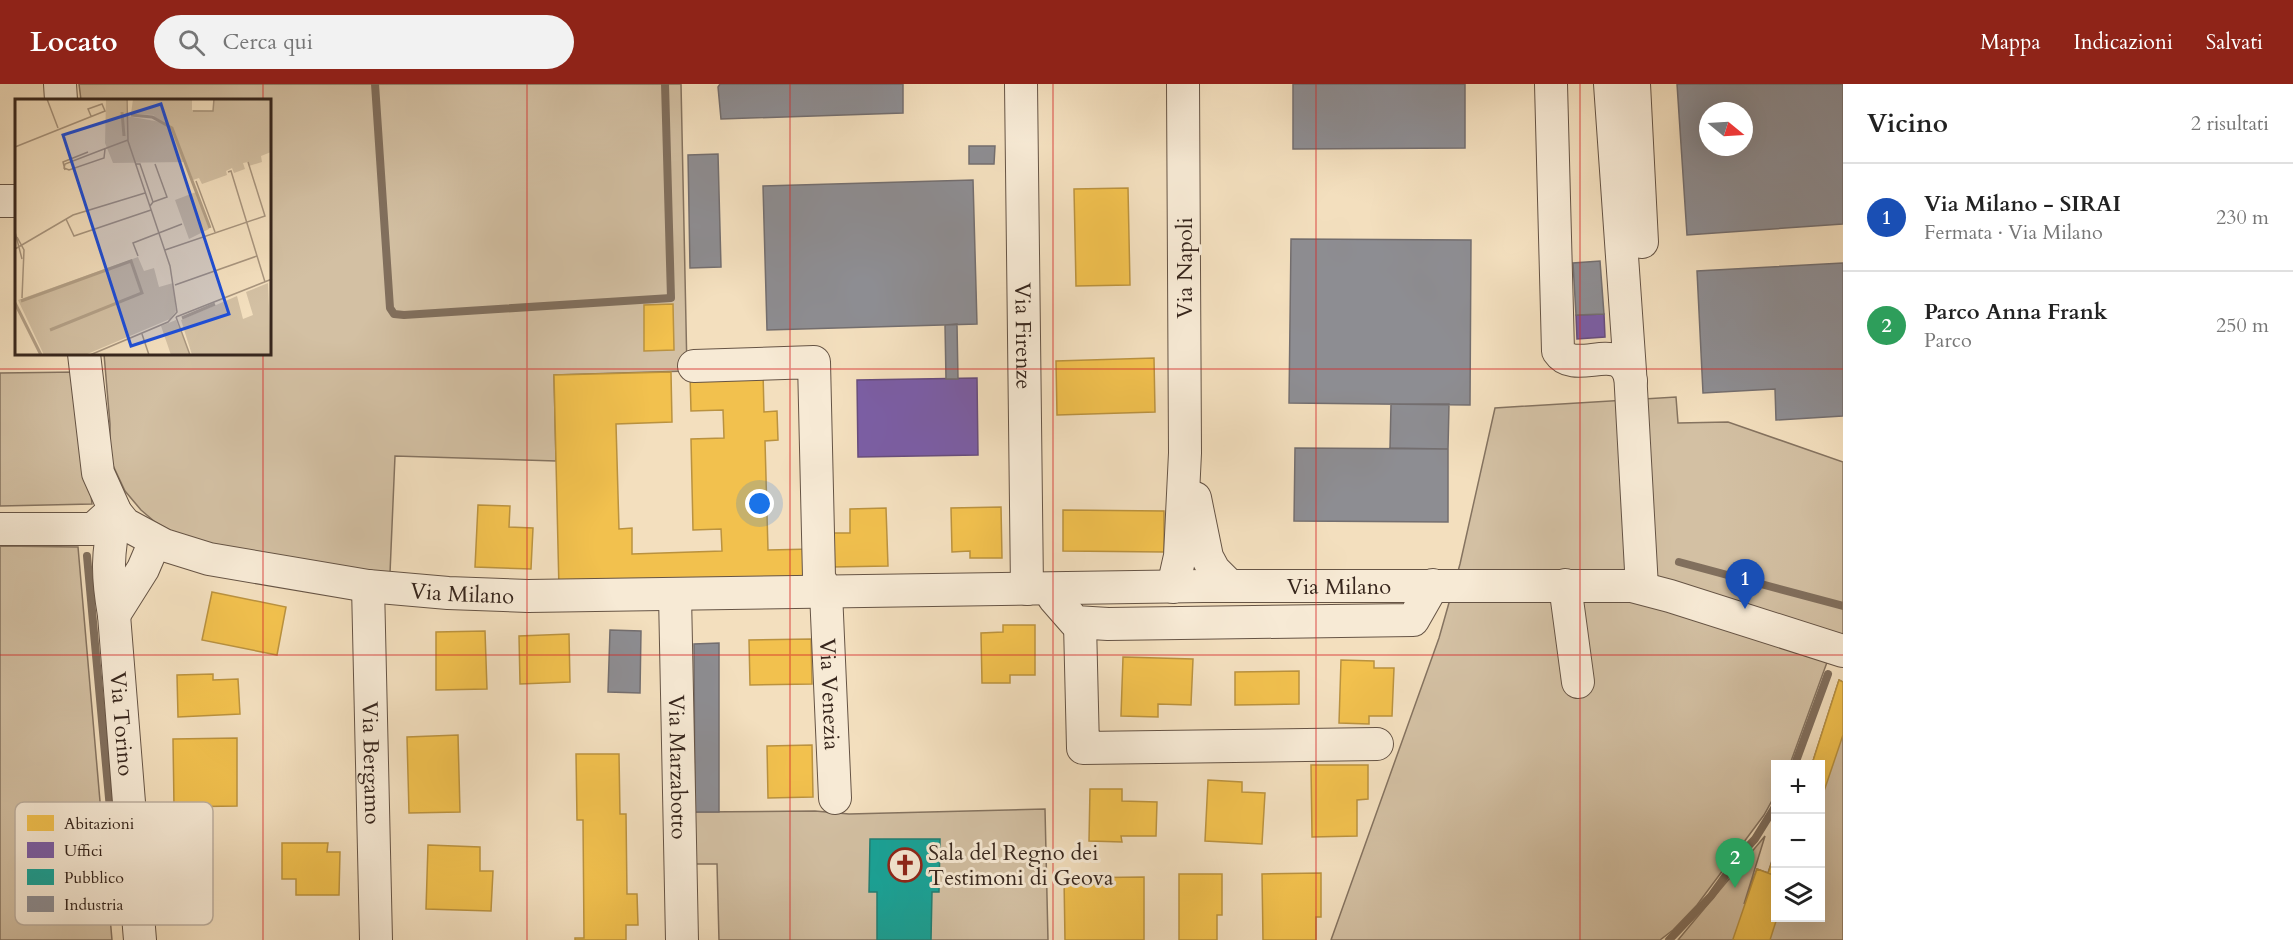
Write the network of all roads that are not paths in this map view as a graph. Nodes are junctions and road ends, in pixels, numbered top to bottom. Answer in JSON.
{"nodes":[{"id":1,"x":60,"y":84,"type":"edge"},
{"id":2,"x":1022,"y":84,"type":"edge"},
{"id":3,"x":1183,"y":84,"type":"edge"},
{"id":4,"x":1551,"y":84,"type":"edge"},
{"id":5,"x":1610,"y":84,"type":"edge"},
{"id":6,"x":1634,"y":84,"type":"edge"},
{"id":7,"x":61,"y":99,"type":"edge"},
{"id":8,"x":84,"y":356,"type":"edge"},
{"id":9,"x":694,"y":366,"type":"dead end"},
{"id":10,"x":1631,"y":376,"type":"junction"},
{"id":11,"x":1185,"y":453,"type":"junction"},
{"id":12,"x":115,"y":512,"type":"junction"},
{"id":13,"x":0,"y":529,"type":"edge"},
{"id":14,"x":155,"y":541,"type":"junction"},
{"id":15,"x":1433,"y":585,"type":"junction"},
{"id":16,"x":1565,"y":585,"type":"junction"},
{"id":17,"x":368,"y":586,"type":"junction"},
{"id":18,"x":1173,"y":586,"type":"junction"},
{"id":19,"x":1230,"y":586,"type":"junction"},
{"id":20,"x":1642,"y":588,"type":"junction"},
{"id":21,"x":1039,"y":589,"type":"junction"},
{"id":22,"x":826,"y":592,"type":"junction"},
{"id":23,"x":675,"y":595,"type":"junction"},
{"id":24,"x":114,"y":615,"type":"junction"},
{"id":25,"x":1080,"y":624,"type":"junction"},
{"id":26,"x":1843,"y":651,"type":"edge"},
{"id":27,"x":1578,"y":682,"type":"dead end"},
{"id":28,"x":1377,"y":744,"type":"dead end"},
{"id":29,"x":835,"y":798,"type":"dead end"},
{"id":30,"x":129,"y":802,"type":"edge"},
{"id":31,"x":139,"y":925,"type":"edge"},
{"id":32,"x":140,"y":940,"type":"edge"},
{"id":33,"x":376,"y":940,"type":"edge"},
{"id":34,"x":682,"y":940,"type":"edge"}],
"edges":[{"from":1,"to":7,"type":"street"},
{"from":2,"to":21,"type":"street","name":"Via Firenze"},
{"from":3,"to":11,"type":"street","name":"Via Napoli"},
{"from":4,"to":10,"type":"street"},
{"from":5,"to":10,"type":"street"},
{"from":6,"to":10,"type":"street"},
{"from":8,"to":12,"type":"street","name":"Via Milano"},
{"from":9,"to":22,"type":"street"},
{"from":10,"to":20,"type":"street"},
{"from":11,"to":18,"type":"street","name":"Via Napoli"},
{"from":11,"to":19,"type":"street","name":"Via Napoli"},
{"from":12,"to":13,"type":"street"},
{"from":12,"to":14,"type":"street","name":"Via Milano"},
{"from":12,"to":24,"type":"street","name":"Via Torino"},
{"from":14,"to":17,"type":"street","name":"Via Milano"},
{"from":14,"to":24,"type":"street"},
{"from":15,"to":16,"type":"street","name":"Via Milano"},
{"from":15,"to":19,"type":"street","name":"Via Milano"},
{"from":15,"to":25,"type":"street"},
{"from":16,"to":20,"type":"street","name":"Via Milano"},
{"from":16,"to":27,"type":"street"},
{"from":17,"to":23,"type":"street","name":"Via Milano"},
{"from":17,"to":33,"type":"street","name":"Via Bergamo"},
{"from":18,"to":19,"type":"street","name":"Via Milano"},
{"from":18,"to":21,"type":"street","name":"Via Milano"},
{"from":20,"to":26,"type":"street","name":"Via Milano"},
{"from":21,"to":22,"type":"street","name":"Via Milano"},
{"from":21,"to":25,"type":"street"},
{"from":22,"to":23,"type":"street","name":"Via Milano"},
{"from":22,"to":29,"type":"street","name":"Via Venezia"},
{"from":23,"to":34,"type":"street","name":"Via Marzabotto"},
{"from":24,"to":30,"type":"street","name":"Via Torino"},
{"from":25,"to":28,"type":"street"},
{"from":31,"to":32,"type":"street","name":"Via Torino"}]}
